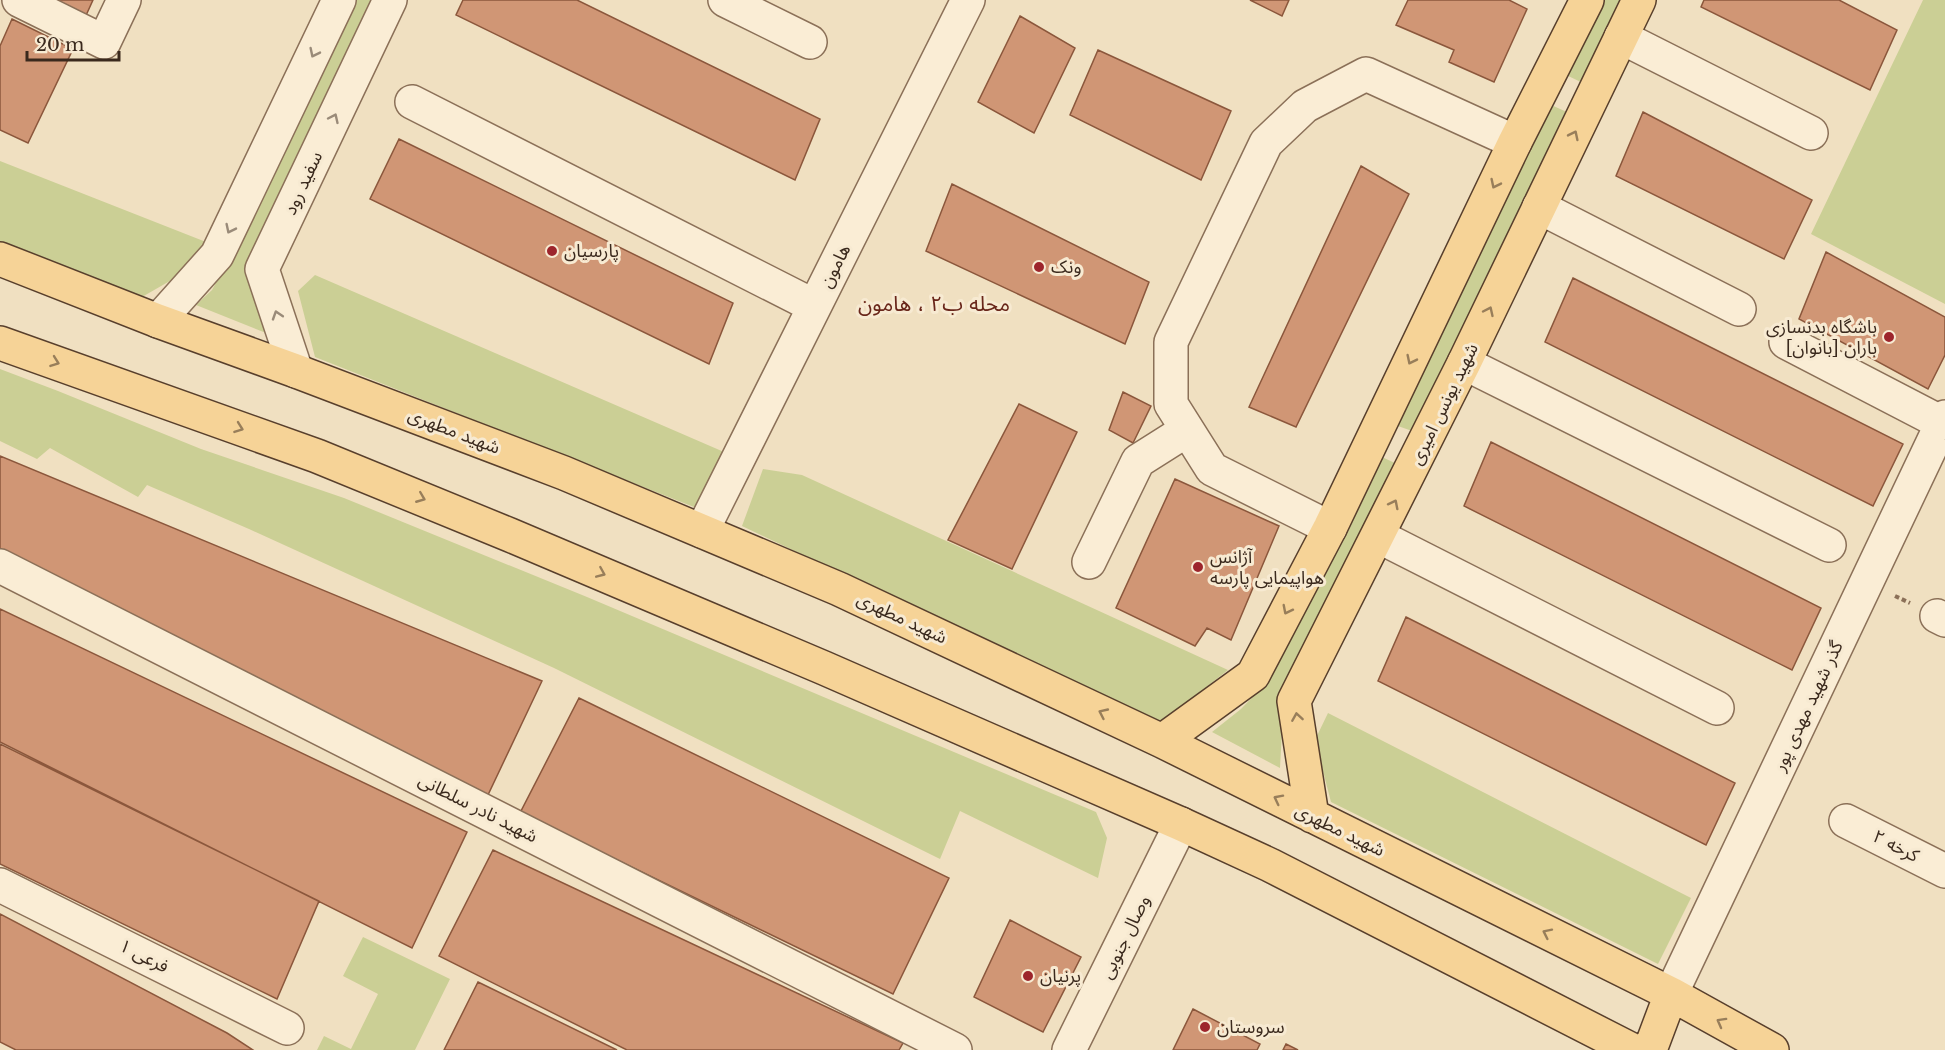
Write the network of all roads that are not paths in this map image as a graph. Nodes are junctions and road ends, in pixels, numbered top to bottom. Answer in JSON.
{"nodes":[{"id":1,"x":19,"y":0,"type":"edge"},
{"id":2,"x":124,"y":0,"type":"edge"},
{"id":3,"x":339,"y":0,"type":"edge"},
{"id":4,"x":390,"y":0,"type":"edge"},
{"id":5,"x":725,"y":0,"type":"edge"},
{"id":6,"x":968,"y":0,"type":"edge"},
{"id":7,"x":1587,"y":0,"type":"edge"},
{"id":8,"x":1639,"y":0,"type":"edge"},
{"id":9,"x":1621,"y":37,"type":"junction"},
{"id":10,"x":810,"y":42,"type":"dead end"},
{"id":11,"x":1546,"y":80,"type":"junction"},
{"id":12,"x":412,"y":102,"type":"dead end"},
{"id":13,"x":1588,"y":104,"type":"junction"},
{"id":14,"x":1811,"y":133,"type":"dead end"},
{"id":15,"x":1515,"y":142,"type":"junction"},
{"id":16,"x":1539,"y":207,"type":"junction"},
{"id":17,"x":0,"y":260,"type":"edge"},
{"id":18,"x":814,"y":306,"type":"junction"},
{"id":19,"x":1739,"y":309,"type":"dead end"},
{"id":20,"x":158,"y":321,"type":"junction"},
{"id":21,"x":1786,"y":342,"type":"dead end"},
{"id":22,"x":0,"y":343,"type":"edge"},
{"id":23,"x":1464,"y":363,"type":"junction"},
{"id":24,"x":296,"y":370,"type":"junction"},
{"id":25,"x":1944,"y":420,"type":"edge"},
{"id":26,"x":1187,"y":430,"type":"junction"},
{"id":27,"x":1377,"y":430,"type":"junction"},
{"id":28,"x":1419,"y":454,"type":"junction"},
{"id":29,"x":1330,"y":528,"type":"junction"},
{"id":30,"x":702,"y":531,"type":"junction"},
{"id":31,"x":1378,"y":536,"type":"junction"},
{"id":32,"x":1829,"y":545,"type":"dead end"},
{"id":33,"x":1089,"y":562,"type":"dead end"},
{"id":34,"x":0,"y":566,"type":"edge"},
{"id":35,"x":1717,"y":708,"type":"dead end"},
{"id":36,"x":1161,"y":741,"type":"junction"},
{"id":37,"x":1312,"y":816,"type":"junction"},
{"id":38,"x":1846,"y":821,"type":"dead end"},
{"id":39,"x":1181,"y":824,"type":"junction"},
{"id":40,"x":1945,"y":871,"type":"edge"},
{"id":41,"x":0,"y":885,"type":"edge"},
{"id":42,"x":1671,"y":994,"type":"junction"},
{"id":43,"x":287,"y":1028,"type":"dead end"},
{"id":44,"x":922,"y":1043,"type":"edge"},
{"id":45,"x":955,"y":1050,"type":"edge"},
{"id":46,"x":1069,"y":1050,"type":"edge"},
{"id":47,"x":1632,"y":1050,"type":"edge"},
{"id":48,"x":1650,"y":1050,"type":"edge"},
{"id":49,"x":1772,"y":1050,"type":"edge"}],
"edges":[{"from":1,"to":2,"type":"street"},
{"from":3,"to":20,"type":"street","one_way":true},
{"from":24,"to":4,"type":"street","name":"سفید رود","one_way":true},
{"from":5,"to":10,"type":"street"},
{"from":6,"to":18,"type":"street","name":"هامون"},
{"from":7,"to":11,"type":"main road"},
{"from":8,"to":9,"type":"main road","name":"شهید یونس امیری"},
{"from":9,"to":13,"type":"main road","name":"شهید یونس امیری"},
{"from":9,"to":14,"type":"street"},
{"from":11,"to":13,"type":"main road"},
{"from":11,"to":15,"type":"main road"},
{"from":12,"to":18,"type":"street"},
{"from":16,"to":13,"type":"main road","name":"شهید یونس امیری","one_way":true},
{"from":15,"to":26,"type":"street"},
{"from":15,"to":27,"type":"main road","one_way":true},
{"from":16,"to":19,"type":"street"},
{"from":23,"to":16,"type":"main road","name":"شهید یونس امیری","one_way":true},
{"from":17,"to":20,"type":"main road","name":"شهید مطهری"},
{"from":18,"to":30,"type":"street","name":"هامون"},
{"from":20,"to":24,"type":"main road","name":"شهید مطهری"},
{"from":21,"to":25,"type":"street"},
{"from":22,"to":39,"type":"main road","one_way":true},
{"from":23,"to":28,"type":"main road","name":"شهید یونس امیری"},
{"from":23,"to":32,"type":"street"},
{"from":24,"to":30,"type":"main road","name":"شهید مطهری"},
{"from":25,"to":42,"type":"street","name":"گذر شهید مهدی پور"},
{"from":26,"to":29,"type":"street"},
{"from":26,"to":33,"type":"street"},
{"from":27,"to":28,"type":"main road"},
{"from":27,"to":29,"type":"main road"},
{"from":31,"to":28,"type":"main road","name":"شهید یونس امیری","one_way":true},
{"from":29,"to":36,"type":"main road","one_way":true},
{"from":36,"to":30,"type":"main road","name":"شهید مطهری","one_way":true},
{"from":31,"to":35,"type":"street"},
{"from":37,"to":31,"type":"main road","name":"شهید یونس امیری","one_way":true},
{"from":34,"to":44,"type":"street","name":"شهید نادر سلطانی"},
{"from":37,"to":36,"type":"main road","name":"شهید مطهری","one_way":true},
{"from":42,"to":37,"type":"main road","name":"شهید مطهری","one_way":true},
{"from":38,"to":40,"type":"street","name":"کرخه ۲"},
{"from":39,"to":46,"type":"street","name":"وصال جنوبی"},
{"from":39,"to":47,"type":"main road"},
{"from":41,"to":43,"type":"street","name":"فرعی ۱"},
{"from":42,"to":48,"type":"main road"},
{"from":49,"to":42,"type":"main road","name":"شهید مطهری","one_way":true},
{"from":44,"to":45,"type":"street","name":"شهید نادر سلطانی"}]}
